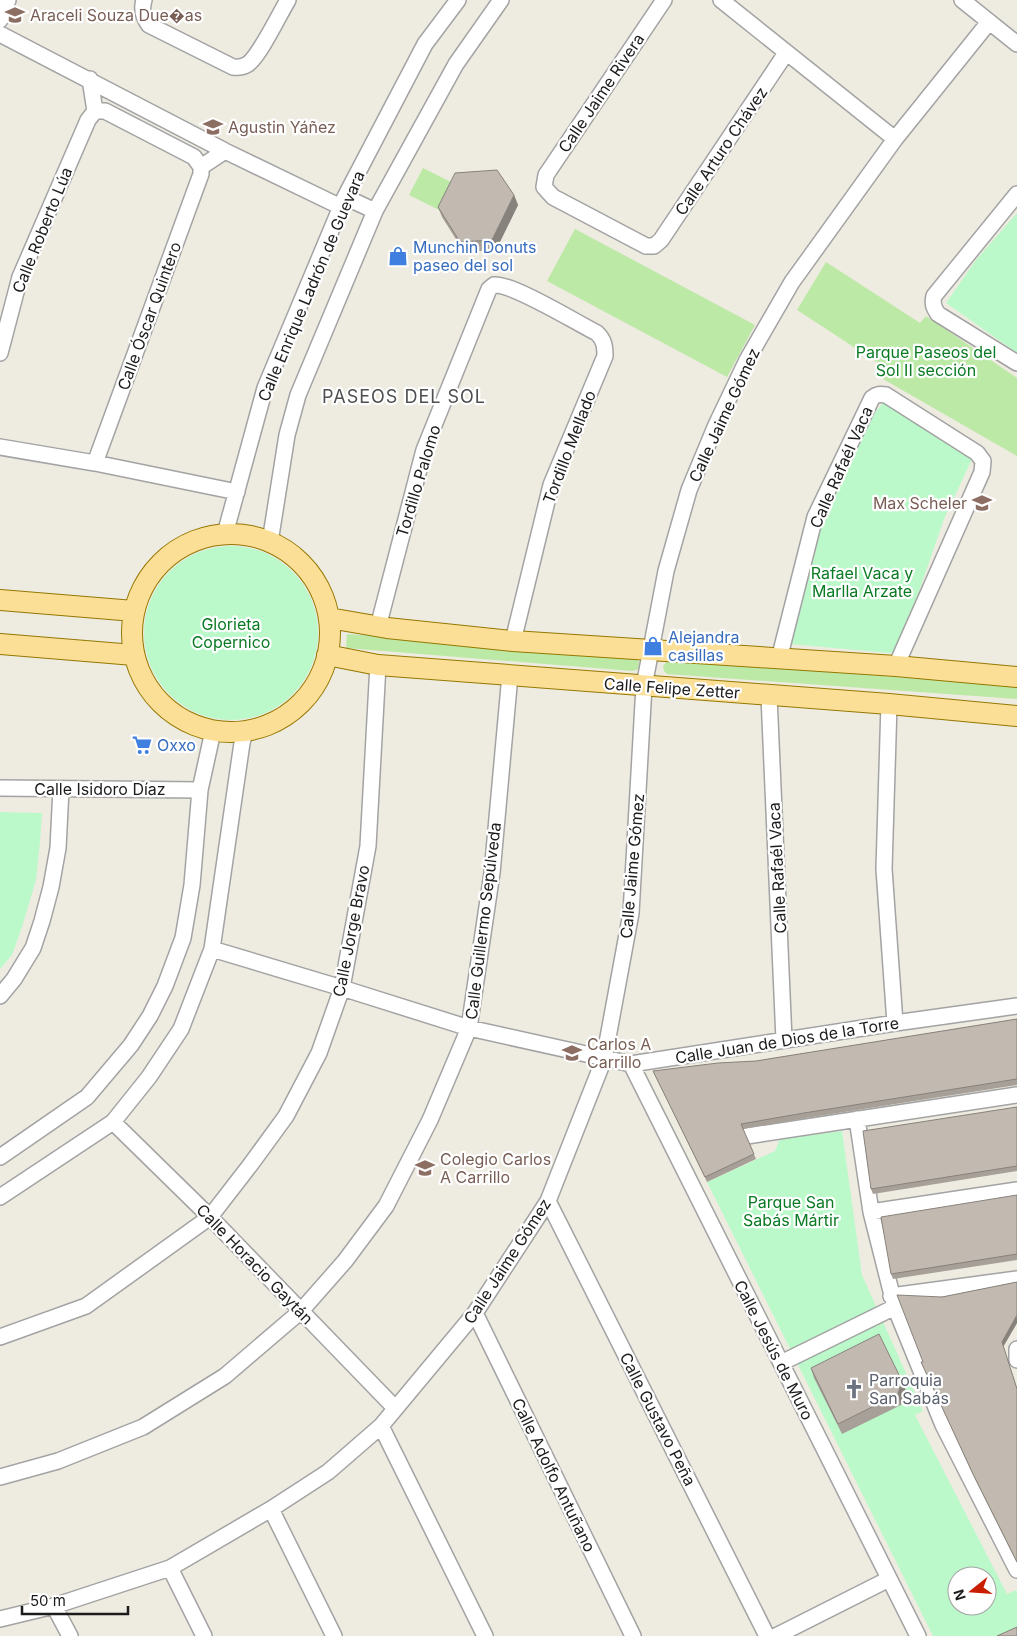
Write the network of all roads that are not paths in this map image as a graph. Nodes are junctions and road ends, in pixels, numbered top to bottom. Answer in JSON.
{"nodes":[{"id":1,"x":8,"y":0,"type":"edge"},
{"id":2,"x":144,"y":0,"type":"edge"},
{"id":3,"x":288,"y":0,"type":"edge"},
{"id":4,"x":458,"y":0,"type":"edge"},
{"id":5,"x":501,"y":0,"type":"edge"},
{"id":6,"x":664,"y":0,"type":"edge"},
{"id":7,"x":721,"y":0,"type":"edge"},
{"id":8,"x":962,"y":0,"type":"edge"},
{"id":9,"x":0,"y":20,"type":"edge"},
{"id":10,"x":989,"y":22,"type":"junction"},
{"id":11,"x":0,"y":34,"type":"edge"},
{"id":12,"x":1017,"y":44,"type":"edge"},
{"id":13,"x":786,"y":53,"type":"junction"},
{"id":14,"x":90,"y":80,"type":"junction"},
{"id":15,"x":95,"y":111,"type":"junction"},
{"id":16,"x":895,"y":139,"type":"junction"},
{"id":17,"x":225,"y":151,"type":"junction"},
{"id":18,"x":200,"y":167,"type":"junction"},
{"id":19,"x":1017,"y":194,"type":"edge"},
{"id":20,"x":343,"y":202,"type":"junction"},
{"id":21,"x":375,"y":211,"type":"junction"},
{"id":22,"x":654,"y":246,"type":"joint"},
{"id":23,"x":494,"y":284,"type":"joint"},
{"id":24,"x":0,"y":352,"type":"edge"},
{"id":25,"x":1017,"y":363,"type":"edge"},
{"id":26,"x":0,"y":447,"type":"edge"},
{"id":27,"x":95,"y":463,"type":"junction"},
{"id":28,"x":237,"y":492,"type":"junction"},
{"id":29,"x":225,"y":534,"type":"junction"},
{"id":30,"x":270,"y":542,"type":"junction"},
{"id":31,"x":0,"y":600,"type":"edge"},
{"id":32,"x":134,"y":611,"type":"junction"},
{"id":33,"x":329,"y":618,"type":"junction"},
{"id":34,"x":378,"y":627,"type":"junction"},
{"id":35,"x":513,"y":641,"type":"junction"},
{"id":36,"x":0,"y":644,"type":"edge"},
{"id":37,"x":651,"y":649,"type":"junction"},
{"id":38,"x":134,"y":655,"type":"junction"},
{"id":39,"x":328,"y":655,"type":"junction"},
{"id":40,"x":779,"y":659,"type":"junction"},
{"id":41,"x":378,"y":665,"type":"junction"},
{"id":42,"x":896,"y":666,"type":"junction"},
{"id":43,"x":510,"y":676,"type":"junction"},
{"id":44,"x":1017,"y":677,"type":"edge"},
{"id":45,"x":644,"y":686,"type":"junction"},
{"id":46,"x":769,"y":696,"type":"junction"},
{"id":47,"x":889,"y":704,"type":"junction"},
{"id":48,"x":1017,"y":716,"type":"edge"},
{"id":49,"x":213,"y":731,"type":"junction"},
{"id":50,"x":245,"y":732,"type":"junction"},
{"id":51,"x":0,"y":788,"type":"edge"},
{"id":52,"x":61,"y":789,"type":"junction"},
{"id":53,"x":200,"y":790,"type":"junction"},
{"id":54,"x":212,"y":949,"type":"junction"},
{"id":55,"x":342,"y":988,"type":"junction"},
{"id":56,"x":0,"y":996,"type":"edge"},
{"id":57,"x":1017,"y":1006,"type":"edge"},
{"id":58,"x":895,"y":1023,"type":"junction"},
{"id":59,"x":469,"y":1028,"type":"junction"},
{"id":60,"x":784,"y":1040,"type":"junction"},
{"id":61,"x":604,"y":1059,"type":"junction"},
{"id":62,"x":631,"y":1064,"type":"junction"},
{"id":63,"x":1017,"y":1095,"type":"edge"},
{"id":64,"x":857,"y":1120,"type":"junction"},
{"id":65,"x":112,"y":1122,"type":"junction"},
{"id":66,"x":747,"y":1136,"type":"edge"},
{"id":67,"x":0,"y":1157,"type":"edge"},
{"id":68,"x":1017,"y":1190,"type":"edge"},
{"id":69,"x":0,"y":1197,"type":"edge"},
{"id":70,"x":548,"y":1201,"type":"junction"},
{"id":71,"x":871,"y":1212,"type":"junction"},
{"id":72,"x":210,"y":1217,"type":"junction"},
{"id":73,"x":1017,"y":1279,"type":"edge"},
{"id":74,"x":893,"y":1301,"type":"junction"},
{"id":75,"x":301,"y":1311,"type":"junction"},
{"id":76,"x":475,"y":1313,"type":"junction"},
{"id":77,"x":0,"y":1337,"type":"edge"},
{"id":78,"x":1017,"y":1349,"type":"edge"},
{"id":79,"x":1017,"y":1360,"type":"edge"},
{"id":80,"x":781,"y":1363,"type":"junction"},
{"id":81,"x":395,"y":1408,"type":"junction"},
{"id":82,"x":381,"y":1426,"type":"junction"},
{"id":83,"x":0,"y":1477,"type":"edge"},
{"id":84,"x":272,"y":1509,"type":"junction"},
{"id":85,"x":170,"y":1568,"type":"junction"},
{"id":86,"x":1017,"y":1570,"type":"edge"},
{"id":87,"x":889,"y":1579,"type":"junction"},
{"id":88,"x":54,"y":1606,"type":"junction"},
{"id":89,"x":0,"y":1619,"type":"edge"},
{"id":90,"x":70,"y":1636,"type":"edge"},
{"id":91,"x":204,"y":1636,"type":"edge"},
{"id":92,"x":334,"y":1636,"type":"edge"},
{"id":93,"x":485,"y":1636,"type":"edge"},
{"id":94,"x":633,"y":1636,"type":"edge"},
{"id":95,"x":767,"y":1636,"type":"edge"},
{"id":96,"x":776,"y":1636,"type":"edge"},
{"id":97,"x":918,"y":1636,"type":"edge"}],
"edges":[{"from":1,"to":9,"type":"street"},
{"from":2,"to":3,"type":"street"},
{"from":4,"to":20,"type":"street","name":"Calle Enrique Ladrón de Guevara"},
{"from":5,"to":21,"type":"street","name":"Calle Enrique Ladrón de Guevara"},
{"from":6,"to":22,"type":"street","name":"Calle Jaime Rivera"},
{"from":7,"to":13,"type":"street"},
{"from":8,"to":10,"type":"street"},
{"from":10,"to":12,"type":"street"},
{"from":10,"to":16,"type":"street","name":"Calle Jaime Gómez"},
{"from":11,"to":14,"type":"street"},
{"from":13,"to":16,"type":"street"},
{"from":13,"to":22,"type":"street","name":"Calle Arturo Chávez"},
{"from":14,"to":15,"type":"street"},
{"from":14,"to":17,"type":"street"},
{"from":15,"to":18,"type":"street"},
{"from":15,"to":24,"type":"street","name":"Calle Roberto Lúa"},
{"from":16,"to":37,"type":"street","name":"Calle Jaime Gómez"},
{"from":17,"to":18,"type":"street"},
{"from":17,"to":20,"type":"street"},
{"from":18,"to":27,"type":"street","name":"Calle Óscar Quintero"},
{"from":19,"to":25,"type":"street"},
{"from":20,"to":21,"type":"street"},
{"from":20,"to":28,"type":"street","name":"Calle Enrique Ladrón de Guevara"},
{"from":21,"to":30,"type":"street","name":"Calle Enrique Ladrón de Guevara"},
{"from":23,"to":34,"type":"street","name":"Tordillo Palomo"},
{"from":23,"to":35,"type":"street","name":"Tordillo Mellado"},
{"from":26,"to":27,"type":"street"},
{"from":27,"to":28,"type":"street"},
{"from":28,"to":29,"type":"street","name":"Calle Enrique Ladrón de Guevara"},
{"from":29,"to":30,"type":"main road"},
{"from":29,"to":32,"type":"main road"},
{"from":30,"to":33,"type":"main road"},
{"from":31,"to":32,"type":"main road"},
{"from":32,"to":38,"type":"main road"},
{"from":33,"to":34,"type":"main road"},
{"from":33,"to":39,"type":"main road"},
{"from":34,"to":35,"type":"main road"},
{"from":35,"to":37,"type":"main road"},
{"from":36,"to":38,"type":"main road"},
{"from":37,"to":40,"type":"main road"},
{"from":37,"to":45,"type":"street","name":"Calle Jaime Gómez"},
{"from":38,"to":49,"type":"main road"},
{"from":39,"to":41,"type":"main road","name":"Calle Felipe Zetter"},
{"from":39,"to":50,"type":"main road"},
{"from":40,"to":42,"type":"main road"},
{"from":40,"to":42,"type":"street","name":"Calle Rafaél Vaca"},
{"from":41,"to":43,"type":"main road","name":"Calle Felipe Zetter"},
{"from":41,"to":55,"type":"street","name":"Calle Jorge Bravo"},
{"from":42,"to":44,"type":"main road"},
{"from":43,"to":45,"type":"main road","name":"Calle Felipe Zetter"},
{"from":43,"to":59,"type":"street","name":"Calle Guillermo Sepúlveda"},
{"from":45,"to":46,"type":"main road","name":"Calle Felipe Zetter"},
{"from":45,"to":61,"type":"street","name":"Calle Jaime Gómez"},
{"from":46,"to":47,"type":"main road","name":"Calle Felipe Zetter"},
{"from":46,"to":60,"type":"street","name":"Calle Rafaél Vaca"},
{"from":47,"to":48,"type":"main road","name":"Calle Felipe Zetter"},
{"from":47,"to":58,"type":"street"},
{"from":49,"to":50,"type":"main road"},
{"from":49,"to":53,"type":"street"},
{"from":50,"to":54,"type":"street"},
{"from":51,"to":52,"type":"street","name":"Calle Isidoro Díaz"},
{"from":52,"to":53,"type":"street","name":"Calle Isidoro Díaz"},
{"from":52,"to":56,"type":"street"},
{"from":53,"to":67,"type":"street"},
{"from":54,"to":55,"type":"street","name":"Calle Juan de Dios de la Torre"},
{"from":54,"to":65,"type":"street"},
{"from":55,"to":59,"type":"street","name":"Calle Juan de Dios de la Torre"},
{"from":55,"to":72,"type":"street","name":"Calle Jorge Bravo"},
{"from":57,"to":58,"type":"street","name":"Calle Juan de Dios de la Torre"},
{"from":58,"to":60,"type":"street","name":"Calle Juan de Dios de la Torre"},
{"from":59,"to":61,"type":"street","name":"Calle Juan de Dios de la Torre"},
{"from":59,"to":75,"type":"street","name":"Calle Guillermo Sepúlveda"},
{"from":60,"to":62,"type":"street","name":"Calle Juan de Dios de la Torre"},
{"from":61,"to":62,"type":"street","name":"Calle Juan de Dios de la Torre"},
{"from":61,"to":70,"type":"street","name":"Calle Jaime Gómez"},
{"from":62,"to":80,"type":"street","name":"Calle Jesús de Muro"},
{"from":63,"to":64,"type":"street"},
{"from":64,"to":66,"type":"street"},
{"from":64,"to":71,"type":"street"},
{"from":65,"to":69,"type":"street"},
{"from":65,"to":72,"type":"street","name":"Calle Horacio Gaytán"},
{"from":68,"to":71,"type":"street"},
{"from":70,"to":76,"type":"street","name":"Calle Jaime Gómez"},
{"from":70,"to":95,"type":"street","name":"Calle Gustavo Peña"},
{"from":71,"to":74,"type":"street"},
{"from":72,"to":75,"type":"street","name":"Calle Horacio Gaytán"},
{"from":72,"to":77,"type":"street","name":"Calle Jorge Bravo"},
{"from":73,"to":74,"type":"street"},
{"from":74,"to":80,"type":"street"},
{"from":74,"to":86,"type":"street"},
{"from":75,"to":81,"type":"street","name":"Calle Horacio Gaytán"},
{"from":75,"to":83,"type":"street","name":"Calle Guillermo Sepúlveda"},
{"from":76,"to":81,"type":"street","name":"Calle Jaime Gómez"},
{"from":76,"to":94,"type":"street","name":"Calle Adolfo Antuñano"},
{"from":78,"to":79,"type":"street"},
{"from":80,"to":87,"type":"street","name":"Calle Jesús de Muro"},
{"from":81,"to":82,"type":"street","name":"Calle Jaime Gómez"},
{"from":82,"to":84,"type":"street","name":"Calle Jaime Gómez"},
{"from":82,"to":93,"type":"street"},
{"from":84,"to":85,"type":"street","name":"Calle Jaime Gómez"},
{"from":84,"to":92,"type":"street"},
{"from":85,"to":88,"type":"street","name":"Calle Jaime Gómez"},
{"from":85,"to":91,"type":"street"},
{"from":87,"to":96,"type":"street"},
{"from":87,"to":97,"type":"street","name":"Calle Jesús de Muro"},
{"from":88,"to":89,"type":"street","name":"Calle Jaime Gómez"},
{"from":88,"to":90,"type":"street"}]}
